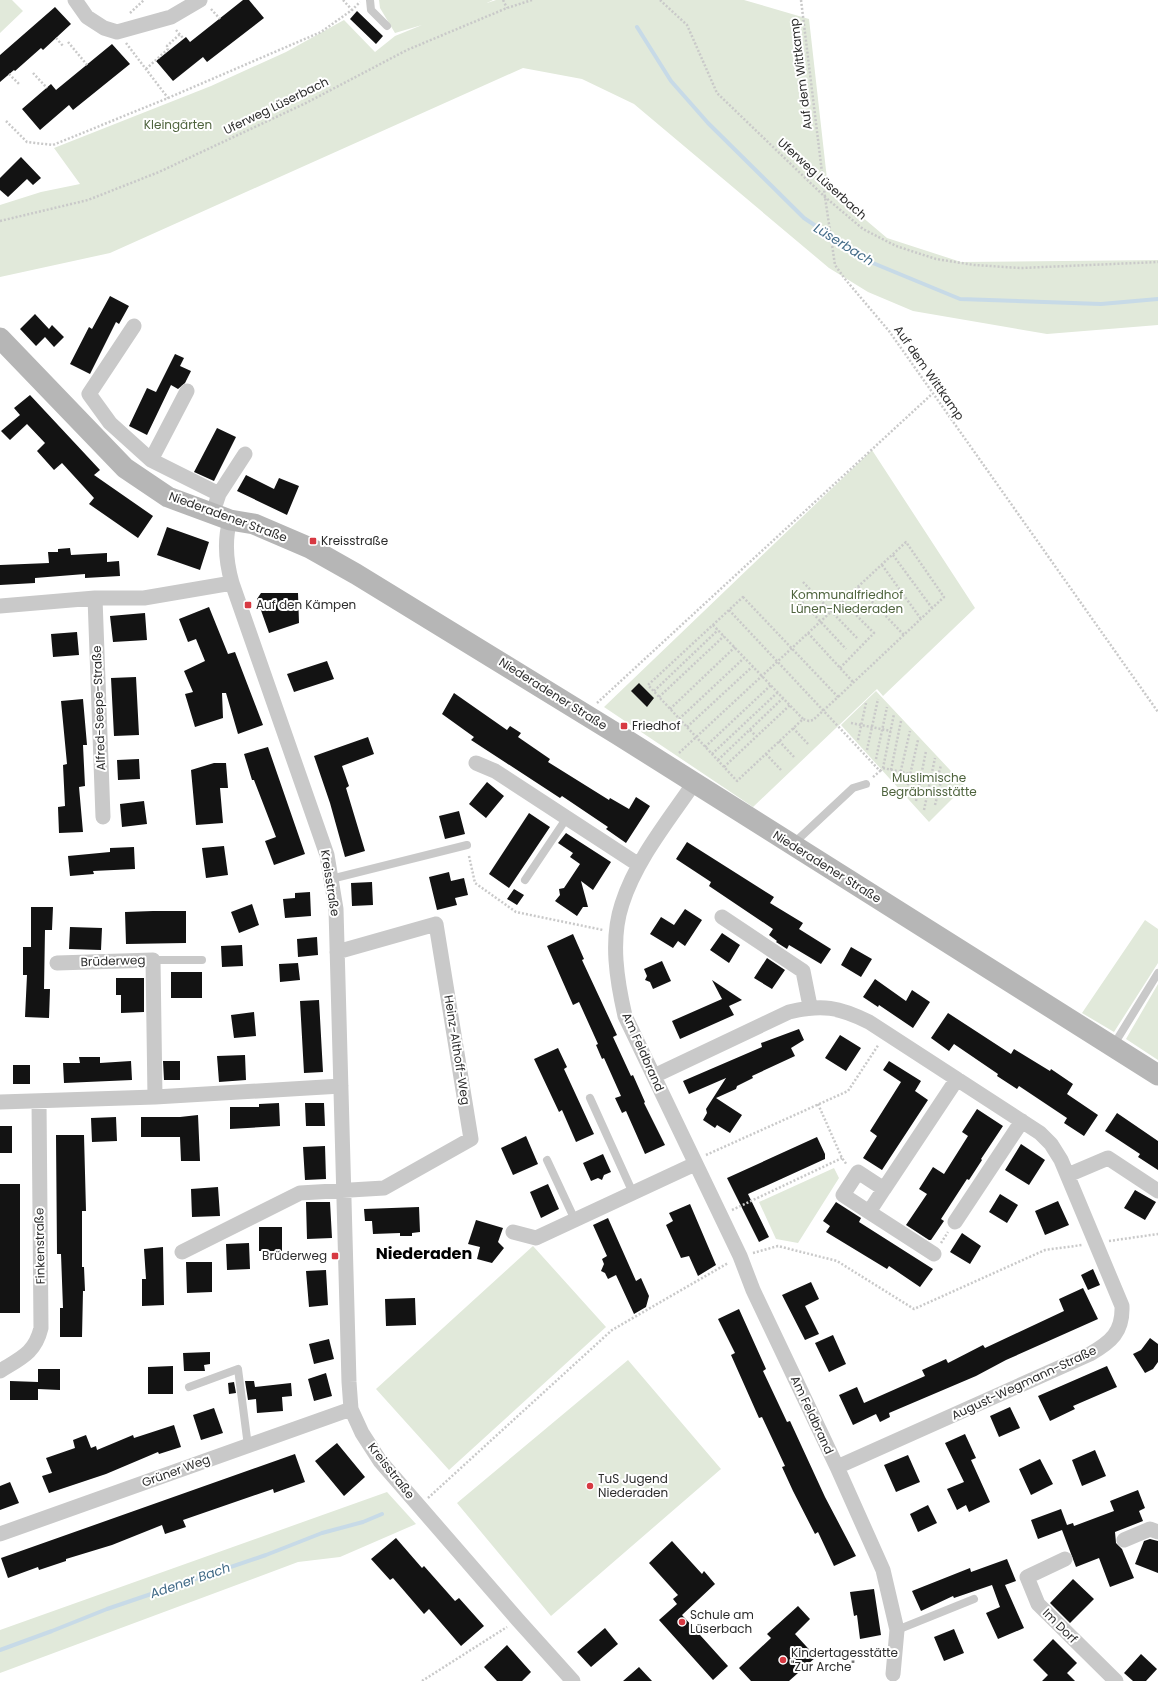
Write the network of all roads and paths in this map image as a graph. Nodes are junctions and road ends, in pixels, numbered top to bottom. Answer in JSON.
{"nodes":[{"id":1,"x":75,"y":0,"type":"edge"},
{"id":2,"x":200,"y":0,"type":"edge"},
{"id":3,"x":342,"y":0,"type":"edge"},
{"id":4,"x":362,"y":0,"type":"edge"},
{"id":5,"x":370,"y":0,"type":"edge"},
{"id":6,"x":503,"y":0,"type":"edge"},
{"id":7,"x":532,"y":0,"type":"edge"},
{"id":8,"x":660,"y":0,"type":"edge"},
{"id":9,"x":801,"y":0,"type":"edge"},
{"id":10,"x":507,"y":8,"type":"junction"},
{"id":11,"x":352,"y":10,"type":"junction"},
{"id":12,"x":387,"y":26,"type":"dead end"},
{"id":13,"x":117,"y":32,"type":"junction"},
{"id":14,"x":180,"y":34,"type":"dead end"},
{"id":15,"x":56,"y":38,"type":"dead end"},
{"id":16,"x":68,"y":42,"type":"dead end"},
{"id":17,"x":64,"y":46,"type":"dead end"},
{"id":18,"x":88,"y":66,"type":"dead end"},
{"id":19,"x":146,"y":69,"type":"junction"},
{"id":20,"x":33,"y":73,"type":"dead end"},
{"id":21,"x":9,"y":74,"type":"dead end"},
{"id":22,"x":20,"y":85,"type":"dead end"},
{"id":23,"x":47,"y":88,"type":"dead end"},
{"id":24,"x":168,"y":98,"type":"junction"},
{"id":25,"x":6,"y":121,"type":"dead end"},
{"id":26,"x":825,"y":197,"type":"junction"},
{"id":27,"x":0,"y":221,"type":"edge"},
{"id":28,"x":1158,"y":262,"type":"edge"},
{"id":29,"x":134,"y":326,"type":"dead end"},
{"id":30,"x":0,"y":338,"type":"edge"},
{"id":31,"x":187,"y":391,"type":"dead end"},
{"id":32,"x":932,"y":394,"type":"junction"},
{"id":33,"x":245,"y":454,"type":"dead end"},
{"id":34,"x":151,"y":460,"type":"junction"},
{"id":35,"x":219,"y":494,"type":"junction"},
{"id":36,"x":222,"y":517,"type":"junction"},
{"id":37,"x":893,"y":555,"type":"junction"},
{"id":38,"x":882,"y":565,"type":"junction"},
{"id":39,"x":803,"y":582,"type":"dead end"},
{"id":40,"x":232,"y":583,"type":"junction"},
{"id":41,"x":858,"y":587,"type":"junction"},
{"id":42,"x":794,"y":593,"type":"dead end"},
{"id":43,"x":95,"y":598,"type":"junction"},
{"id":44,"x":842,"y":601,"type":"junction"},
{"id":45,"x":0,"y":606,"type":"edge"},
{"id":46,"x":932,"y":608,"type":"junction"},
{"id":47,"x":729,"y":610,"type":"junction"},
{"id":48,"x":832,"y":611,"type":"junction"},
{"id":49,"x":921,"y":619,"type":"junction"},
{"id":50,"x":820,"y":622,"type":"junction"},
{"id":51,"x":713,"y":625,"type":"junction"},
{"id":52,"x":718,"y":630,"type":"junction"},
{"id":53,"x":808,"y":633,"type":"junction"},
{"id":54,"x":904,"y":635,"type":"junction"},
{"id":55,"x":724,"y":636,"type":"junction"},
{"id":56,"x":857,"y":638,"type":"dead end"},
{"id":57,"x":735,"y":647,"type":"junction"},
{"id":58,"x":791,"y":649,"type":"junction"},
{"id":59,"x":846,"y":649,"type":"dead end"},
{"id":60,"x":745,"y":657,"type":"junction"},
{"id":61,"x":777,"y":662,"type":"junction"},
{"id":62,"x":753,"y":666,"type":"junction"},
{"id":63,"x":840,"y":668,"type":"junction"},
{"id":64,"x":762,"y":676,"type":"junction"},
{"id":65,"x":853,"y":682,"type":"junction"},
{"id":66,"x":771,"y":685,"type":"junction"},
{"id":67,"x":654,"y":691,"type":"junction"},
{"id":68,"x":778,"y":692,"type":"junction"},
{"id":69,"x":659,"y":697,"type":"junction"},
{"id":70,"x":838,"y":697,"type":"junction"},
{"id":71,"x":784,"y":698,"type":"junction"},
{"id":72,"x":878,"y":699,"type":"dead end"},
{"id":73,"x":866,"y":704,"type":"dead end"},
{"id":74,"x":790,"y":705,"type":"junction"},
{"id":75,"x":887,"y":707,"type":"dead end"},
{"id":76,"x":670,"y":709,"type":"junction"},
{"id":77,"x":824,"y":710,"type":"junction"},
{"id":78,"x":1158,"y":712,"type":"edge"},
{"id":79,"x":894,"y":714,"type":"dead end"},
{"id":80,"x":585,"y":715,"type":"junction"},
{"id":81,"x":679,"y":718,"type":"junction"},
{"id":82,"x":803,"y":719,"type":"junction"},
{"id":83,"x":901,"y":721,"type":"dead end"},
{"id":84,"x":851,"y":723,"type":"dead end"},
{"id":85,"x":862,"y":725,"type":"junction"},
{"id":86,"x":687,"y":727,"type":"junction"},
{"id":87,"x":872,"y":727,"type":"junction"},
{"id":88,"x":793,"y":728,"type":"junction"},
{"id":89,"x":883,"y":729,"type":"junction"},
{"id":90,"x":750,"y":730,"type":"junction"},
{"id":91,"x":891,"y":731,"type":"junction"},
{"id":92,"x":910,"y":731,"type":"dead end"},
{"id":93,"x":756,"y":736,"type":"junction"},
{"id":94,"x":696,"y":737,"type":"junction"},
{"id":95,"x":858,"y":740,"type":"dead end"},
{"id":96,"x":918,"y":740,"type":"dead end"},
{"id":97,"x":779,"y":741,"type":"junction"},
{"id":98,"x":808,"y":744,"type":"dead end"},
{"id":99,"x":705,"y":747,"type":"junction"},
{"id":100,"x":867,"y":750,"type":"dead end"},
{"id":101,"x":926,"y":751,"type":"dead end"},
{"id":102,"x":712,"y":754,"type":"junction"},
{"id":103,"x":766,"y":754,"type":"junction"},
{"id":104,"x":794,"y":757,"type":"dead end"},
{"id":105,"x":935,"y":758,"type":"dead end"},
{"id":106,"x":876,"y":759,"type":"dead end"},
{"id":107,"x":718,"y":760,"type":"junction"},
{"id":108,"x":476,"y":763,"type":"dead end"},
{"id":109,"x":665,"y":765,"type":"junction"},
{"id":110,"x":941,"y":765,"type":"dead end"},
{"id":111,"x":724,"y":766,"type":"junction"},
{"id":112,"x":883,"y":768,"type":"junction"},
{"id":113,"x":781,"y":770,"type":"dead end"},
{"id":114,"x":891,"y":770,"type":"junction"},
{"id":115,"x":880,"y":771,"type":"junction"},
{"id":116,"x":901,"y":772,"type":"junction"},
{"id":117,"x":910,"y":774,"type":"junction"},
{"id":118,"x":922,"y":777,"type":"junction"},
{"id":119,"x":930,"y":779,"type":"junction"},
{"id":120,"x":939,"y":781,"type":"junction"},
{"id":121,"x":694,"y":783,"type":"junction"},
{"id":122,"x":898,"y":783,"type":"dead end"},
{"id":123,"x":866,"y":784,"type":"joint"},
{"id":124,"x":906,"y":793,"type":"dead end"},
{"id":125,"x":948,"y":795,"type":"dead end"},
{"id":126,"x":916,"y":801,"type":"dead end"},
{"id":127,"x":935,"y":805,"type":"dead end"},
{"id":128,"x":924,"y":810,"type":"dead end"},
{"id":129,"x":103,"y":817,"type":"dead end"},
{"id":130,"x":566,"y":819,"type":"junction"},
{"id":131,"x":467,"y":845,"type":"joint"},
{"id":132,"x":792,"y":845,"type":"junction"},
{"id":133,"x":639,"y":865,"type":"junction"},
{"id":134,"x":331,"y":879,"type":"junction"},
{"id":135,"x":525,"y":880,"type":"dead end"},
{"id":136,"x":722,"y":917,"type":"dead end"},
{"id":137,"x":617,"y":933,"type":"junction"},
{"id":138,"x":337,"y":952,"type":"junction"},
{"id":139,"x":153,"y":960,"type":"junction"},
{"id":140,"x":202,"y":960,"type":"dead end"},
{"id":141,"x":57,"y":963,"type":"dead end"},
{"id":142,"x":1158,"y":973,"type":"edge"},
{"id":143,"x":810,"y":1006,"type":"junction"},
{"id":144,"x":886,"y":1033,"type":"junction"},
{"id":145,"x":1113,"y":1046,"type":"junction"},
{"id":146,"x":1158,"y":1075,"type":"edge"},
{"id":147,"x":654,"y":1076,"type":"junction"},
{"id":148,"x":957,"y":1079,"type":"junction"},
{"id":149,"x":341,"y":1086,"type":"junction"},
{"id":150,"x":155,"y":1097,"type":"junction"},
{"id":151,"x":590,"y":1098,"type":"dead end"},
{"id":152,"x":39,"y":1101,"type":"junction"},
{"id":153,"x":0,"y":1102,"type":"edge"},
{"id":154,"x":818,"y":1104,"type":"junction"},
{"id":155,"x":1022,"y":1121,"type":"junction"},
{"id":156,"x":842,"y":1158,"type":"junction"},
{"id":157,"x":547,"y":1160,"type":"dead end"},
{"id":158,"x":695,"y":1164,"type":"junction"},
{"id":159,"x":858,"y":1172,"type":"junction"},
{"id":160,"x":1068,"y":1175,"type":"junction"},
{"id":161,"x":884,"y":1189,"type":"junction"},
{"id":162,"x":1158,"y":1191,"type":"edge"},
{"id":163,"x":343,"y":1192,"type":"junction"},
{"id":164,"x":633,"y":1193,"type":"junction"},
{"id":165,"x":869,"y":1212,"type":"junction"},
{"id":166,"x":720,"y":1215,"type":"junction"},
{"id":167,"x":574,"y":1220,"type":"junction"},
{"id":168,"x":955,"y":1222,"type":"joint"},
{"id":169,"x":513,"y":1232,"type":"dead end"},
{"id":170,"x":1158,"y":1234,"type":"edge"},
{"id":171,"x":1097,"y":1243,"type":"junction"},
{"id":172,"x":182,"y":1252,"type":"dead end"},
{"id":173,"x":934,"y":1254,"type":"joint"},
{"id":174,"x":740,"y":1256,"type":"junction"},
{"id":175,"x":0,"y":1371,"type":"edge"},
{"id":176,"x":189,"y":1387,"type":"dead end"},
{"id":177,"x":352,"y":1408,"type":"junction"},
{"id":178,"x":248,"y":1446,"type":"junction"},
{"id":179,"x":837,"y":1467,"type":"junction"},
{"id":180,"x":419,"y":1506,"type":"junction"},
{"id":181,"x":1158,"y":1532,"type":"edge"},
{"id":182,"x":0,"y":1534,"type":"edge"},
{"id":183,"x":1124,"y":1540,"type":"dead end"},
{"id":184,"x":1065,"y":1560,"type":"dead end"},
{"id":185,"x":974,"y":1600,"type":"dead end"},
{"id":186,"x":518,"y":1620,"type":"junction"},
{"id":187,"x":898,"y":1630,"type":"junction"},
{"id":188,"x":893,"y":1674,"type":"dead end"},
{"id":189,"x":422,"y":1681,"type":"edge"},
{"id":190,"x":574,"y":1681,"type":"edge"},
{"id":191,"x":1116,"y":1681,"type":"edge"}],
"edges":[{"from":1,"to":13,"type":"street"},
{"from":2,"to":13,"type":"street"},
{"from":3,"to":11,"type":"path"},
{"from":4,"to":11,"type":"path"},
{"from":5,"to":12,"type":"lane"},
{"from":6,"to":10,"type":"path"},
{"from":7,"to":10,"type":"path","name":"Uferweg Lüserbach"},
{"from":8,"to":26,"type":"path","name":"Uferweg Lüserbach"},
{"from":9,"to":26,"type":"path","name":"Auf dem Wittkamp"},
{"from":10,"to":27,"type":"path","name":"Uferweg Lüserbach"},
{"from":11,"to":24,"type":"path"},
{"from":13,"to":19,"type":"path"},
{"from":14,"to":19,"type":"path"},
{"from":15,"to":17,"type":"path"},
{"from":16,"to":18,"type":"path"},
{"from":19,"to":24,"type":"path"},
{"from":20,"to":23,"type":"path"},
{"from":21,"to":22,"type":"path"},
{"from":24,"to":25,"type":"path"},
{"from":26,"to":28,"type":"path","name":"Uferweg Lüserbach"},
{"from":26,"to":32,"type":"path","name":"Auf dem Wittkamp"},
{"from":29,"to":34,"type":"street"},
{"from":30,"to":36,"type":"street","name":"Niederadener Straße"},
{"from":31,"to":34,"type":"street"},
{"from":32,"to":78,"type":"path","name":"Auf dem Wittkamp"},
{"from":32,"to":80,"type":"path"},
{"from":33,"to":35,"type":"street","name":"Kreisstraße"},
{"from":34,"to":35,"type":"street"},
{"from":35,"to":36,"type":"street","name":"Kreisstraße"},
{"from":36,"to":40,"type":"street","name":"Kreisstraße"},
{"from":36,"to":80,"type":"street","name":"Niederadener Straße"},
{"from":37,"to":38,"type":"path"},
{"from":37,"to":46,"type":"path"},
{"from":37,"to":46,"type":"path"},
{"from":38,"to":41,"type":"path"},
{"from":38,"to":49,"type":"path"},
{"from":39,"to":48,"type":"path"},
{"from":40,"to":43,"type":"street"},
{"from":40,"to":134,"type":"street","name":"Kreisstraße"},
{"from":41,"to":44,"type":"path"},
{"from":41,"to":54,"type":"path"},
{"from":42,"to":50,"type":"path"},
{"from":43,"to":45,"type":"street"},
{"from":43,"to":129,"type":"street","name":"Alfred-Seepe-Straße"},
{"from":44,"to":48,"type":"path"},
{"from":44,"to":63,"type":"path"},
{"from":46,"to":49,"type":"path"},
{"from":47,"to":51,"type":"path"},
{"from":47,"to":58,"type":"path"},
{"from":47,"to":61,"type":"path"},
{"from":48,"to":50,"type":"path"},
{"from":48,"to":56,"type":"path"},
{"from":49,"to":54,"type":"path"},
{"from":50,"to":53,"type":"path"},
{"from":50,"to":59,"type":"path"},
{"from":51,"to":52,"type":"path"},
{"from":51,"to":67,"type":"path"},
{"from":52,"to":55,"type":"path"},
{"from":52,"to":67,"type":"path"},
{"from":53,"to":58,"type":"path"},
{"from":53,"to":63,"type":"path"},
{"from":54,"to":65,"type":"path"},
{"from":55,"to":57,"type":"path"},
{"from":55,"to":69,"type":"path"},
{"from":57,"to":60,"type":"path"},
{"from":57,"to":76,"type":"path"},
{"from":58,"to":61,"type":"path"},
{"from":58,"to":70,"type":"path"},
{"from":60,"to":62,"type":"path"},
{"from":60,"to":81,"type":"path"},
{"from":61,"to":64,"type":"path"},
{"from":61,"to":77,"type":"path"},
{"from":62,"to":64,"type":"path"},
{"from":62,"to":86,"type":"path"},
{"from":63,"to":65,"type":"path"},
{"from":64,"to":66,"type":"path"},
{"from":64,"to":94,"type":"path"},
{"from":65,"to":70,"type":"path"},
{"from":66,"to":68,"type":"path"},
{"from":66,"to":99,"type":"path"},
{"from":67,"to":69,"type":"path"},
{"from":68,"to":71,"type":"path"},
{"from":68,"to":102,"type":"path"},
{"from":69,"to":76,"type":"path"},
{"from":70,"to":77,"type":"path"},
{"from":71,"to":74,"type":"path"},
{"from":71,"to":90,"type":"path"},
{"from":72,"to":87,"type":"path"},
{"from":73,"to":85,"type":"path"},
{"from":74,"to":82,"type":"path"},
{"from":74,"to":93,"type":"path"},
{"from":75,"to":89,"type":"path"},
{"from":76,"to":81,"type":"path"},
{"from":77,"to":82,"type":"path"},
{"from":77,"to":115,"type":"path"},
{"from":79,"to":91,"type":"path"},
{"from":80,"to":109,"type":"street","name":"Niederadener Straße"},
{"from":81,"to":86,"type":"path"},
{"from":82,"to":88,"type":"path"},
{"from":83,"to":114,"type":"path"},
{"from":84,"to":85,"type":"path"},
{"from":85,"to":87,"type":"path"},
{"from":85,"to":95,"type":"path"},
{"from":86,"to":94,"type":"path"},
{"from":87,"to":89,"type":"path"},
{"from":87,"to":100,"type":"path"},
{"from":88,"to":97,"type":"path"},
{"from":88,"to":98,"type":"path"},
{"from":89,"to":91,"type":"path"},
{"from":89,"to":106,"type":"path"},
{"from":90,"to":93,"type":"path"},
{"from":90,"to":107,"type":"path"},
{"from":91,"to":112,"type":"path"},
{"from":92,"to":116,"type":"path"},
{"from":93,"to":111,"type":"path"},
{"from":94,"to":99,"type":"path"},
{"from":94,"to":109,"type":"path"},
{"from":96,"to":117,"type":"path"},
{"from":97,"to":103,"type":"path"},
{"from":97,"to":104,"type":"path"},
{"from":99,"to":102,"type":"path"},
{"from":101,"to":118,"type":"path"},
{"from":102,"to":107,"type":"path"},
{"from":103,"to":111,"type":"path"},
{"from":103,"to":113,"type":"path"},
{"from":105,"to":119,"type":"path"},
{"from":107,"to":111,"type":"path"},
{"from":108,"to":130,"type":"street"},
{"from":109,"to":121,"type":"street","name":"Niederadener Straße"},
{"from":110,"to":120,"type":"path"},
{"from":112,"to":114,"type":"path"},
{"from":112,"to":115,"type":"path"},
{"from":114,"to":116,"type":"path"},
{"from":115,"to":123,"type":"path"},
{"from":116,"to":117,"type":"path"},
{"from":116,"to":122,"type":"path"},
{"from":117,"to":118,"type":"path"},
{"from":117,"to":124,"type":"path"},
{"from":118,"to":119,"type":"path"},
{"from":118,"to":126,"type":"path"},
{"from":119,"to":120,"type":"path"},
{"from":119,"to":128,"type":"path"},
{"from":120,"to":125,"type":"path"},
{"from":120,"to":127,"type":"path"},
{"from":121,"to":132,"type":"street","name":"Niederadener Straße"},
{"from":121,"to":133,"type":"street","name":"Am Feldbrand"},
{"from":123,"to":132,"type":"lane"},
{"from":130,"to":133,"type":"street"},
{"from":130,"to":135,"type":"lane"},
{"from":131,"to":134,"type":"lane"},
{"from":131,"to":137,"type":"path"},
{"from":132,"to":145,"type":"street","name":"Niederadener Straße"},
{"from":133,"to":137,"type":"street","name":"Am Feldbrand"},
{"from":134,"to":138,"type":"street","name":"Kreisstraße"},
{"from":136,"to":143,"type":"street"},
{"from":137,"to":147,"type":"street","name":"Am Feldbrand"},
{"from":138,"to":149,"type":"street","name":"Kreisstraße"},
{"from":138,"to":163,"type":"street","name":"Heinz-Althoff-Weg"},
{"from":139,"to":140,"type":"lane"},
{"from":139,"to":141,"type":"street","name":"Brüderweg"},
{"from":139,"to":150,"type":"street","name":"Brüderweg"},
{"from":142,"to":145,"type":"lane"},
{"from":143,"to":144,"type":"street","name":"August-Wegmann-Straße"},
{"from":143,"to":147,"type":"street","name":"August-Wegmann-Straße"},
{"from":144,"to":148,"type":"street","name":"August-Wegmann-Straße"},
{"from":144,"to":154,"type":"path"},
{"from":145,"to":146,"type":"street","name":"Niederadener Straße"},
{"from":147,"to":158,"type":"street","name":"Am Feldbrand"},
{"from":148,"to":155,"type":"street","name":"August-Wegmann-Straße"},
{"from":148,"to":161,"type":"street"},
{"from":149,"to":150,"type":"street"},
{"from":149,"to":163,"type":"street","name":"Kreisstraße"},
{"from":150,"to":152,"type":"street"},
{"from":151,"to":164,"type":"lane"},
{"from":152,"to":153,"type":"street"},
{"from":152,"to":175,"type":"street","name":"Finkenstraße"},
{"from":154,"to":156,"type":"path"},
{"from":154,"to":158,"type":"path"},
{"from":155,"to":160,"type":"street","name":"August-Wegmann-Straße"},
{"from":155,"to":168,"type":"street"},
{"from":156,"to":159,"type":"path"},
{"from":156,"to":166,"type":"path"},
{"from":157,"to":167,"type":"lane"},
{"from":158,"to":164,"type":"street"},
{"from":158,"to":166,"type":"street","name":"Am Feldbrand"},
{"from":159,"to":161,"type":"street"},
{"from":159,"to":165,"type":"street"},
{"from":160,"to":162,"type":"street"},
{"from":160,"to":171,"type":"street","name":"August-Wegmann-Straße"},
{"from":161,"to":165,"type":"street"},
{"from":163,"to":172,"type":"street"},
{"from":163,"to":177,"type":"street","name":"Kreisstraße"},
{"from":164,"to":167,"type":"street"},
{"from":165,"to":173,"type":"street"},
{"from":166,"to":174,"type":"street","name":"Am Feldbrand"},
{"from":167,"to":169,"type":"street"},
{"from":168,"to":173,"type":"path"},
{"from":170,"to":171,"type":"path"},
{"from":171,"to":174,"type":"path"},
{"from":171,"to":179,"type":"street","name":"August-Wegmann-Straße"},
{"from":174,"to":179,"type":"street","name":"Am Feldbrand"},
{"from":174,"to":180,"type":"path"},
{"from":176,"to":178,"type":"lane"},
{"from":177,"to":178,"type":"street","name":"Grüner Weg"},
{"from":177,"to":180,"type":"street","name":"Kreisstraße"},
{"from":178,"to":182,"type":"street","name":"Grüner Weg"},
{"from":179,"to":187,"type":"street","name":"Am Feldbrand"},
{"from":180,"to":186,"type":"street","name":"Kreisstraße"},
{"from":181,"to":183,"type":"street"},
{"from":184,"to":191,"type":"street","name":"Im Dorf"},
{"from":185,"to":187,"type":"lane"},
{"from":186,"to":189,"type":"path"},
{"from":186,"to":190,"type":"street","name":"Kreisstraße"},
{"from":187,"to":188,"type":"street","name":"Am Feldbrand"}]}
